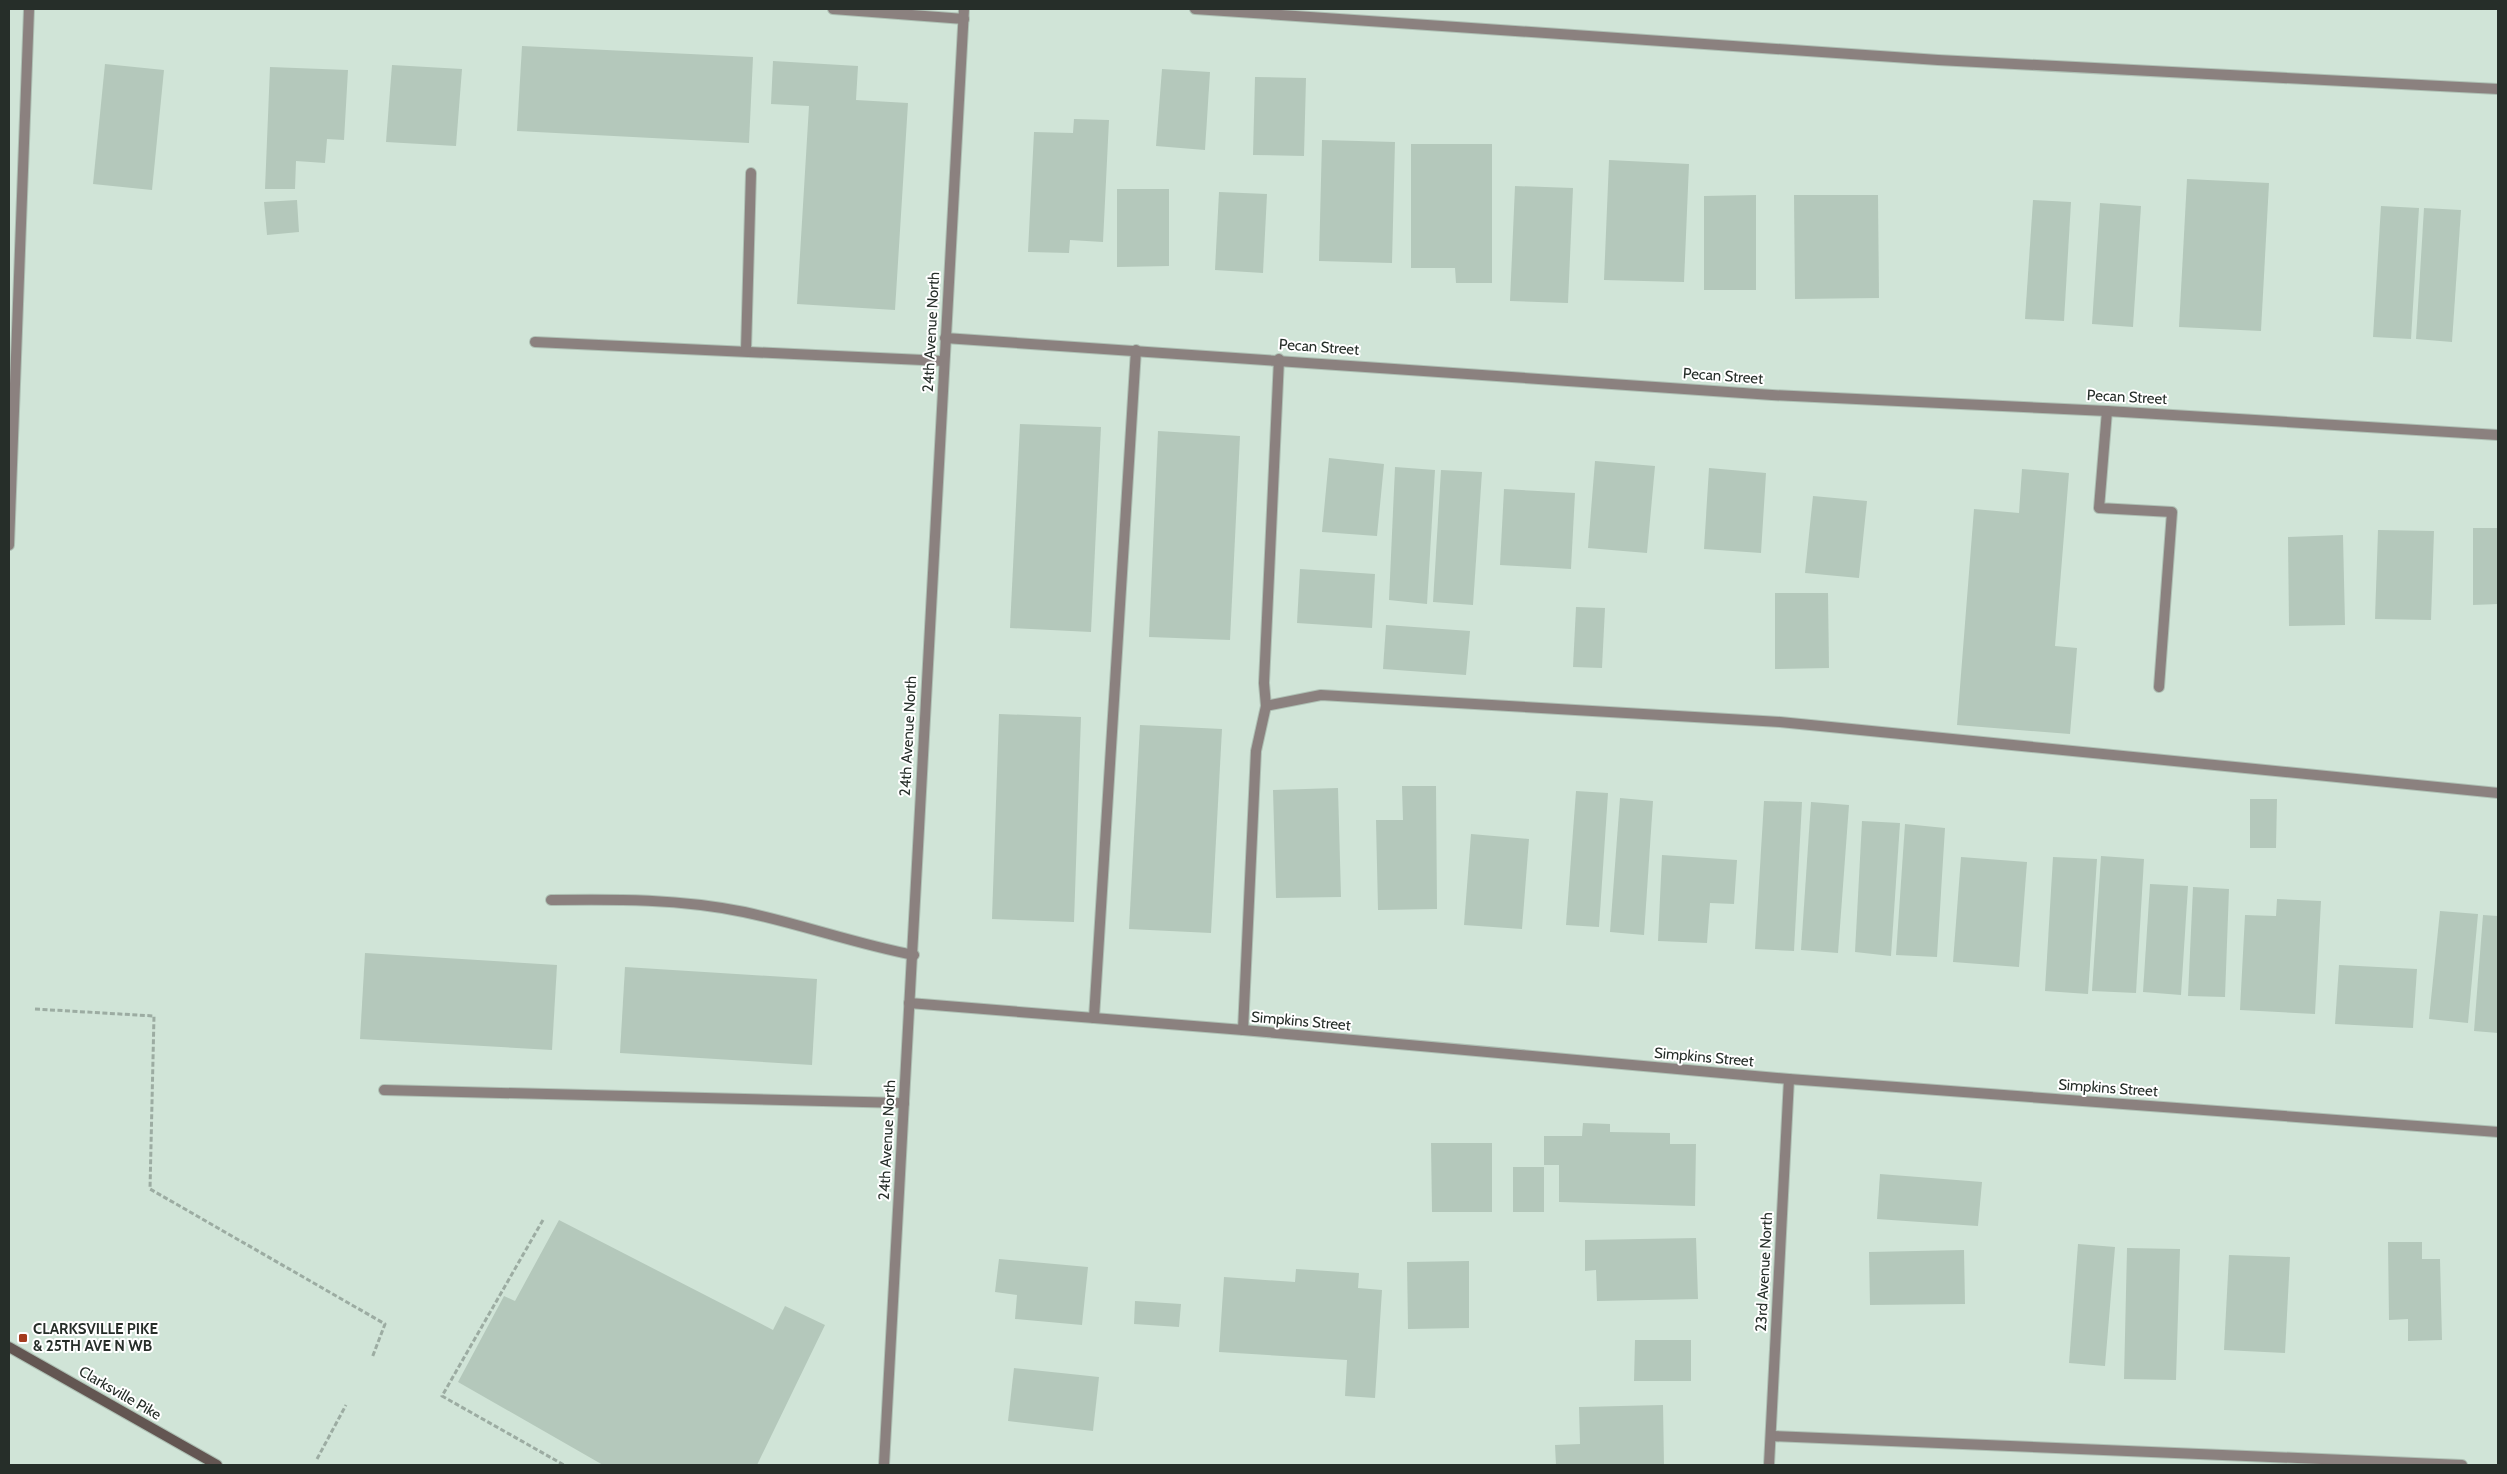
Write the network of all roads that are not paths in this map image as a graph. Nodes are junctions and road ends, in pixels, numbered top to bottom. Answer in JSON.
{"nodes":[{"id":1,"x":29,"y":9,"type":"edge"},
{"id":2,"x":833,"y":9,"type":"edge"},
{"id":3,"x":1195,"y":9,"type":"edge"},
{"id":4,"x":964,"y":14,"type":"edge"},
{"id":5,"x":2498,"y":89,"type":"edge"},
{"id":6,"x":751,"y":173,"type":"dead end"},
{"id":7,"x":945,"y":338,"type":"junction"},
{"id":8,"x":535,"y":342,"type":"dead end"},
{"id":9,"x":1136,"y":350,"type":"junction"},
{"id":10,"x":746,"y":351,"type":"junction"},
{"id":11,"x":1280,"y":360,"type":"junction"},
{"id":12,"x":944,"y":361,"type":"junction"},
{"id":13,"x":2107,"y":411,"type":"junction"},
{"id":14,"x":2498,"y":435,"type":"edge"},
{"id":15,"x":9,"y":545,"type":"edge"},
{"id":16,"x":2159,"y":687,"type":"dead end"},
{"id":17,"x":1266,"y":706,"type":"junction"},
{"id":18,"x":2498,"y":793,"type":"edge"},
{"id":19,"x":552,"y":900,"type":"dead end"},
{"id":20,"x":914,"y":954,"type":"junction"},
{"id":21,"x":909,"y":1004,"type":"junction"},
{"id":22,"x":1094,"y":1018,"type":"junction"},
{"id":23,"x":1242,"y":1030,"type":"junction"},
{"id":24,"x":1789,"y":1079,"type":"junction"},
{"id":25,"x":384,"y":1090,"type":"dead end"},
{"id":26,"x":904,"y":1103,"type":"junction"},
{"id":27,"x":2498,"y":1132,"type":"edge"},
{"id":28,"x":9,"y":1347,"type":"edge"},
{"id":29,"x":1771,"y":1436,"type":"junction"},
{"id":30,"x":217,"y":1465,"type":"edge"},
{"id":31,"x":884,"y":1465,"type":"edge"},
{"id":32,"x":1770,"y":1465,"type":"edge"},
{"id":33,"x":2462,"y":1465,"type":"edge"}],
"edges":[{"from":1,"to":15,"type":"street"},
{"from":2,"to":4,"type":"street"},
{"from":3,"to":5,"type":"street"},
{"from":4,"to":7,"type":"street","name":"24th Avenue North"},
{"from":6,"to":10,"type":"street"},
{"from":7,"to":9,"type":"street","name":"Pecan Street"},
{"from":7,"to":12,"type":"street","name":"24th Avenue North"},
{"from":8,"to":10,"type":"street"},
{"from":9,"to":11,"type":"street","name":"Pecan Street"},
{"from":9,"to":22,"type":"street"},
{"from":10,"to":12,"type":"street"},
{"from":11,"to":13,"type":"street","name":"Pecan Street"},
{"from":11,"to":17,"type":"street"},
{"from":12,"to":20,"type":"street","name":"24th Avenue North"},
{"from":13,"to":14,"type":"street","name":"Pecan Street"},
{"from":13,"to":16,"type":"street"},
{"from":17,"to":18,"type":"street"},
{"from":17,"to":23,"type":"street"},
{"from":19,"to":20,"type":"street"},
{"from":20,"to":21,"type":"street","name":"24th Avenue North"},
{"from":21,"to":22,"type":"street","name":"Simpkins Street"},
{"from":21,"to":26,"type":"street","name":"24th Avenue North"},
{"from":22,"to":23,"type":"street","name":"Simpkins Street"},
{"from":23,"to":24,"type":"street","name":"Simpkins Street"},
{"from":24,"to":27,"type":"street","name":"Simpkins Street"},
{"from":24,"to":29,"type":"street","name":"23rd Avenue North"},
{"from":25,"to":26,"type":"street"},
{"from":26,"to":31,"type":"street","name":"24th Avenue North"},
{"from":28,"to":30,"type":"main road","name":"Clarksville Pike"},
{"from":29,"to":32,"type":"street","name":"23rd Avenue North"},
{"from":29,"to":33,"type":"street"}]}
